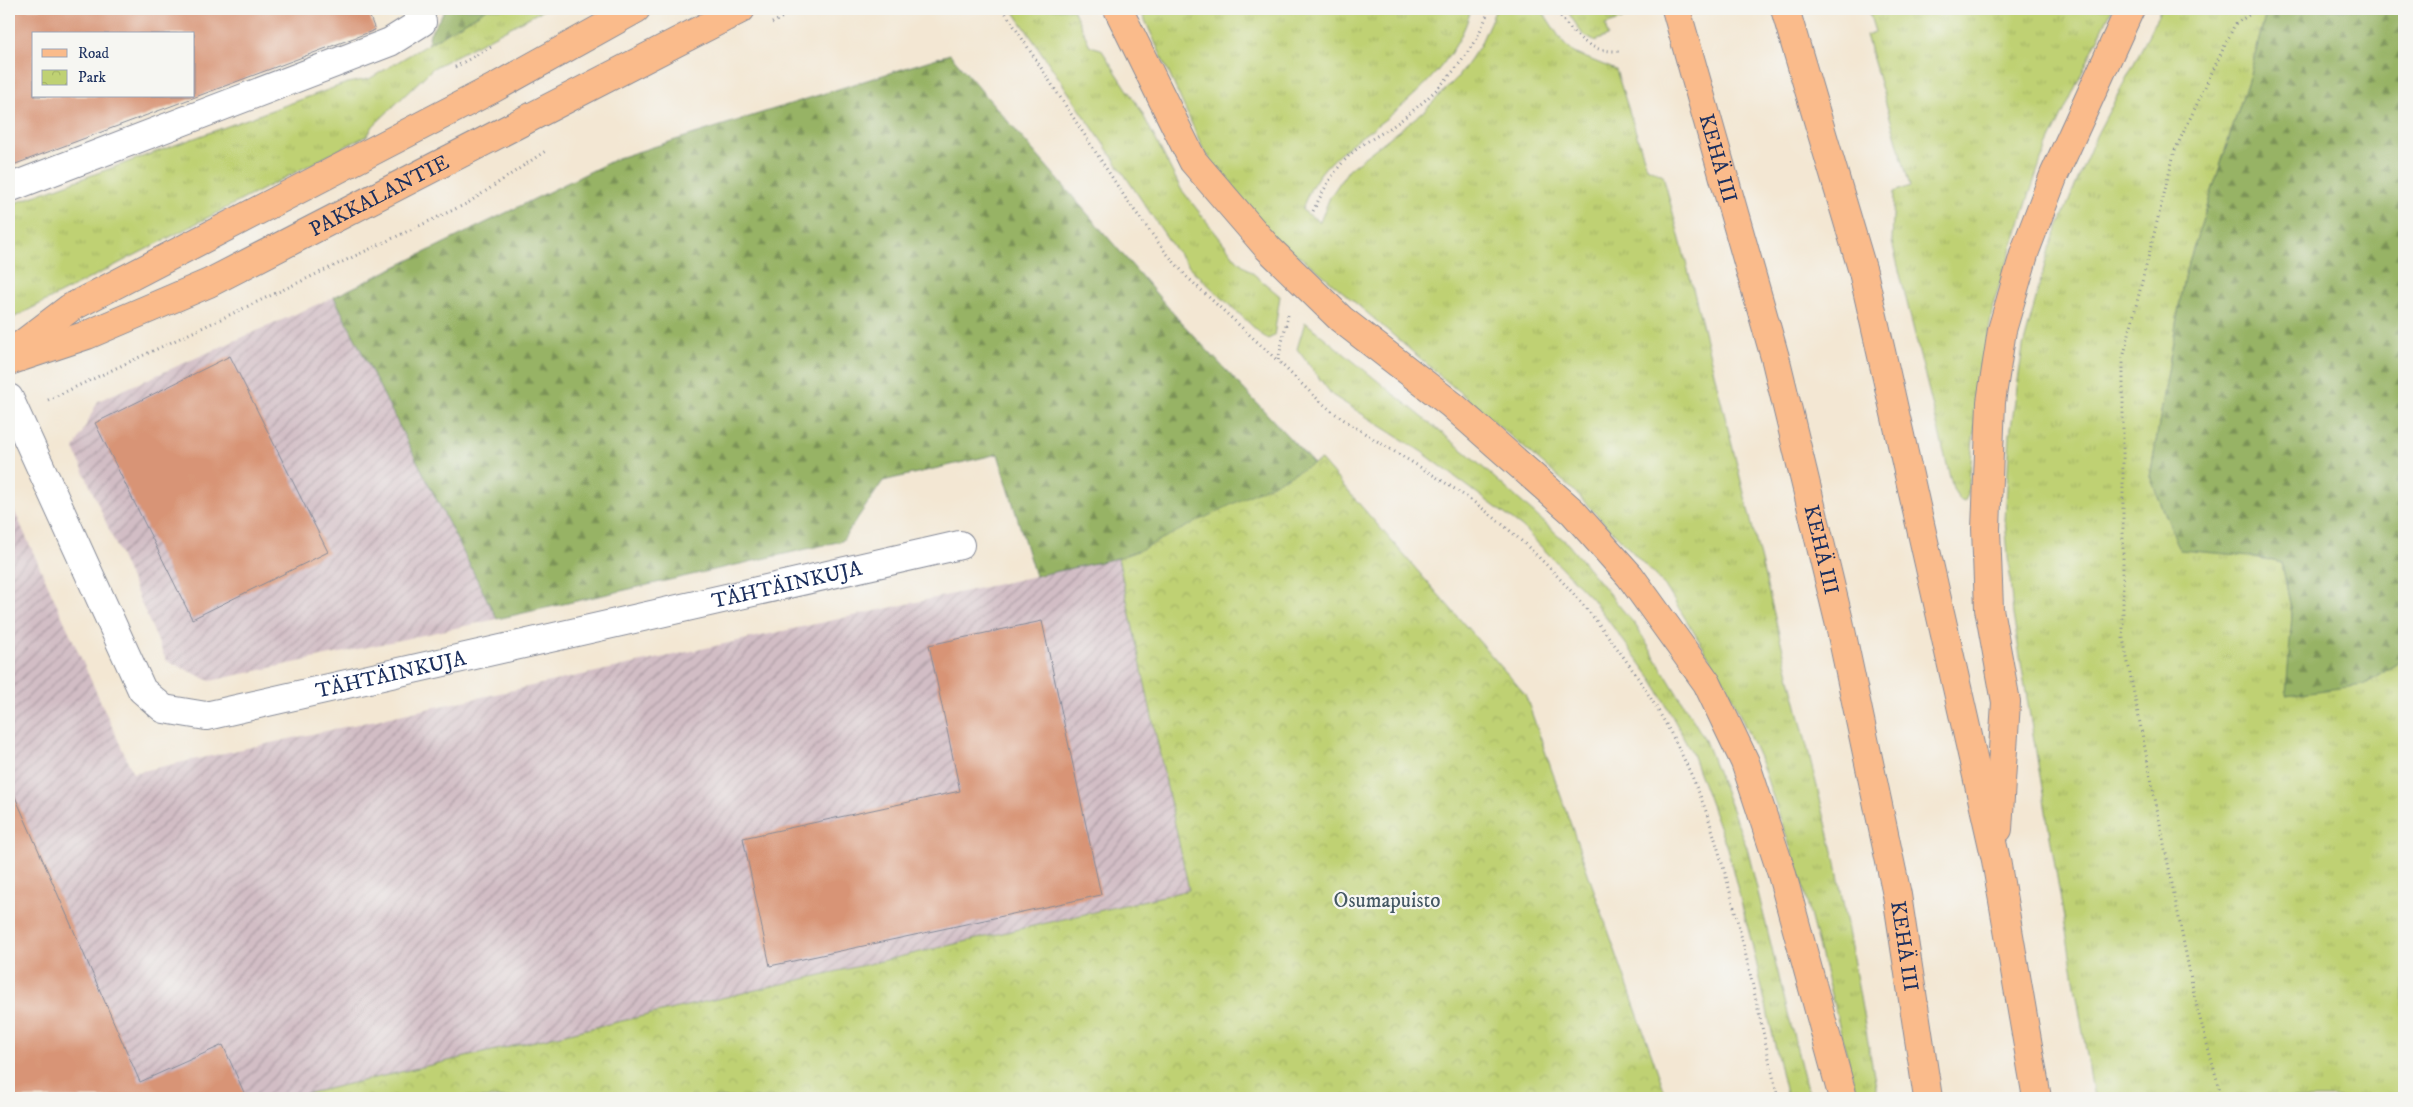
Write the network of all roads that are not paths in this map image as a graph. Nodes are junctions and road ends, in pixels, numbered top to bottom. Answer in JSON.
{"nodes":[{"id":1,"x":417,"y":9,"type":"edge"},
{"id":2,"x":636,"y":9,"type":"edge"},
{"id":3,"x":736,"y":9,"type":"edge"},
{"id":4,"x":1118,"y":9,"type":"edge"},
{"id":5,"x":1676,"y":9,"type":"edge"},
{"id":6,"x":1785,"y":9,"type":"edge"},
{"id":7,"x":2130,"y":9,"type":"edge"},
{"id":8,"x":9,"y":188,"type":"edge"},
{"id":9,"x":9,"y":354,"type":"edge"},
{"id":10,"x":9,"y":361,"type":"edge"},
{"id":11,"x":9,"y":398,"type":"edge"},
{"id":12,"x":960,"y":545,"type":"dead end"},
{"id":13,"x":1996,"y":860,"type":"junction"},
{"id":14,"x":1843,"y":1098,"type":"edge"},
{"id":15,"x":1928,"y":1098,"type":"edge"},
{"id":16,"x":2037,"y":1098,"type":"edge"}],
"edges":[{"from":1,"to":8,"type":"street"},
{"from":2,"to":9,"type":"main road","name":"PAKKALANTIE"},
{"from":3,"to":10,"type":"main road","name":"PAKKALANTIE"},
{"from":4,"to":14,"type":"main road"},
{"from":5,"to":15,"type":"main road","name":"KEHÄ III"},
{"from":6,"to":13,"type":"main road"},
{"from":7,"to":13,"type":"main road"},
{"from":11,"to":12,"type":"street","name":"TÄHTÄINKUJA"},
{"from":13,"to":16,"type":"main road"}]}
